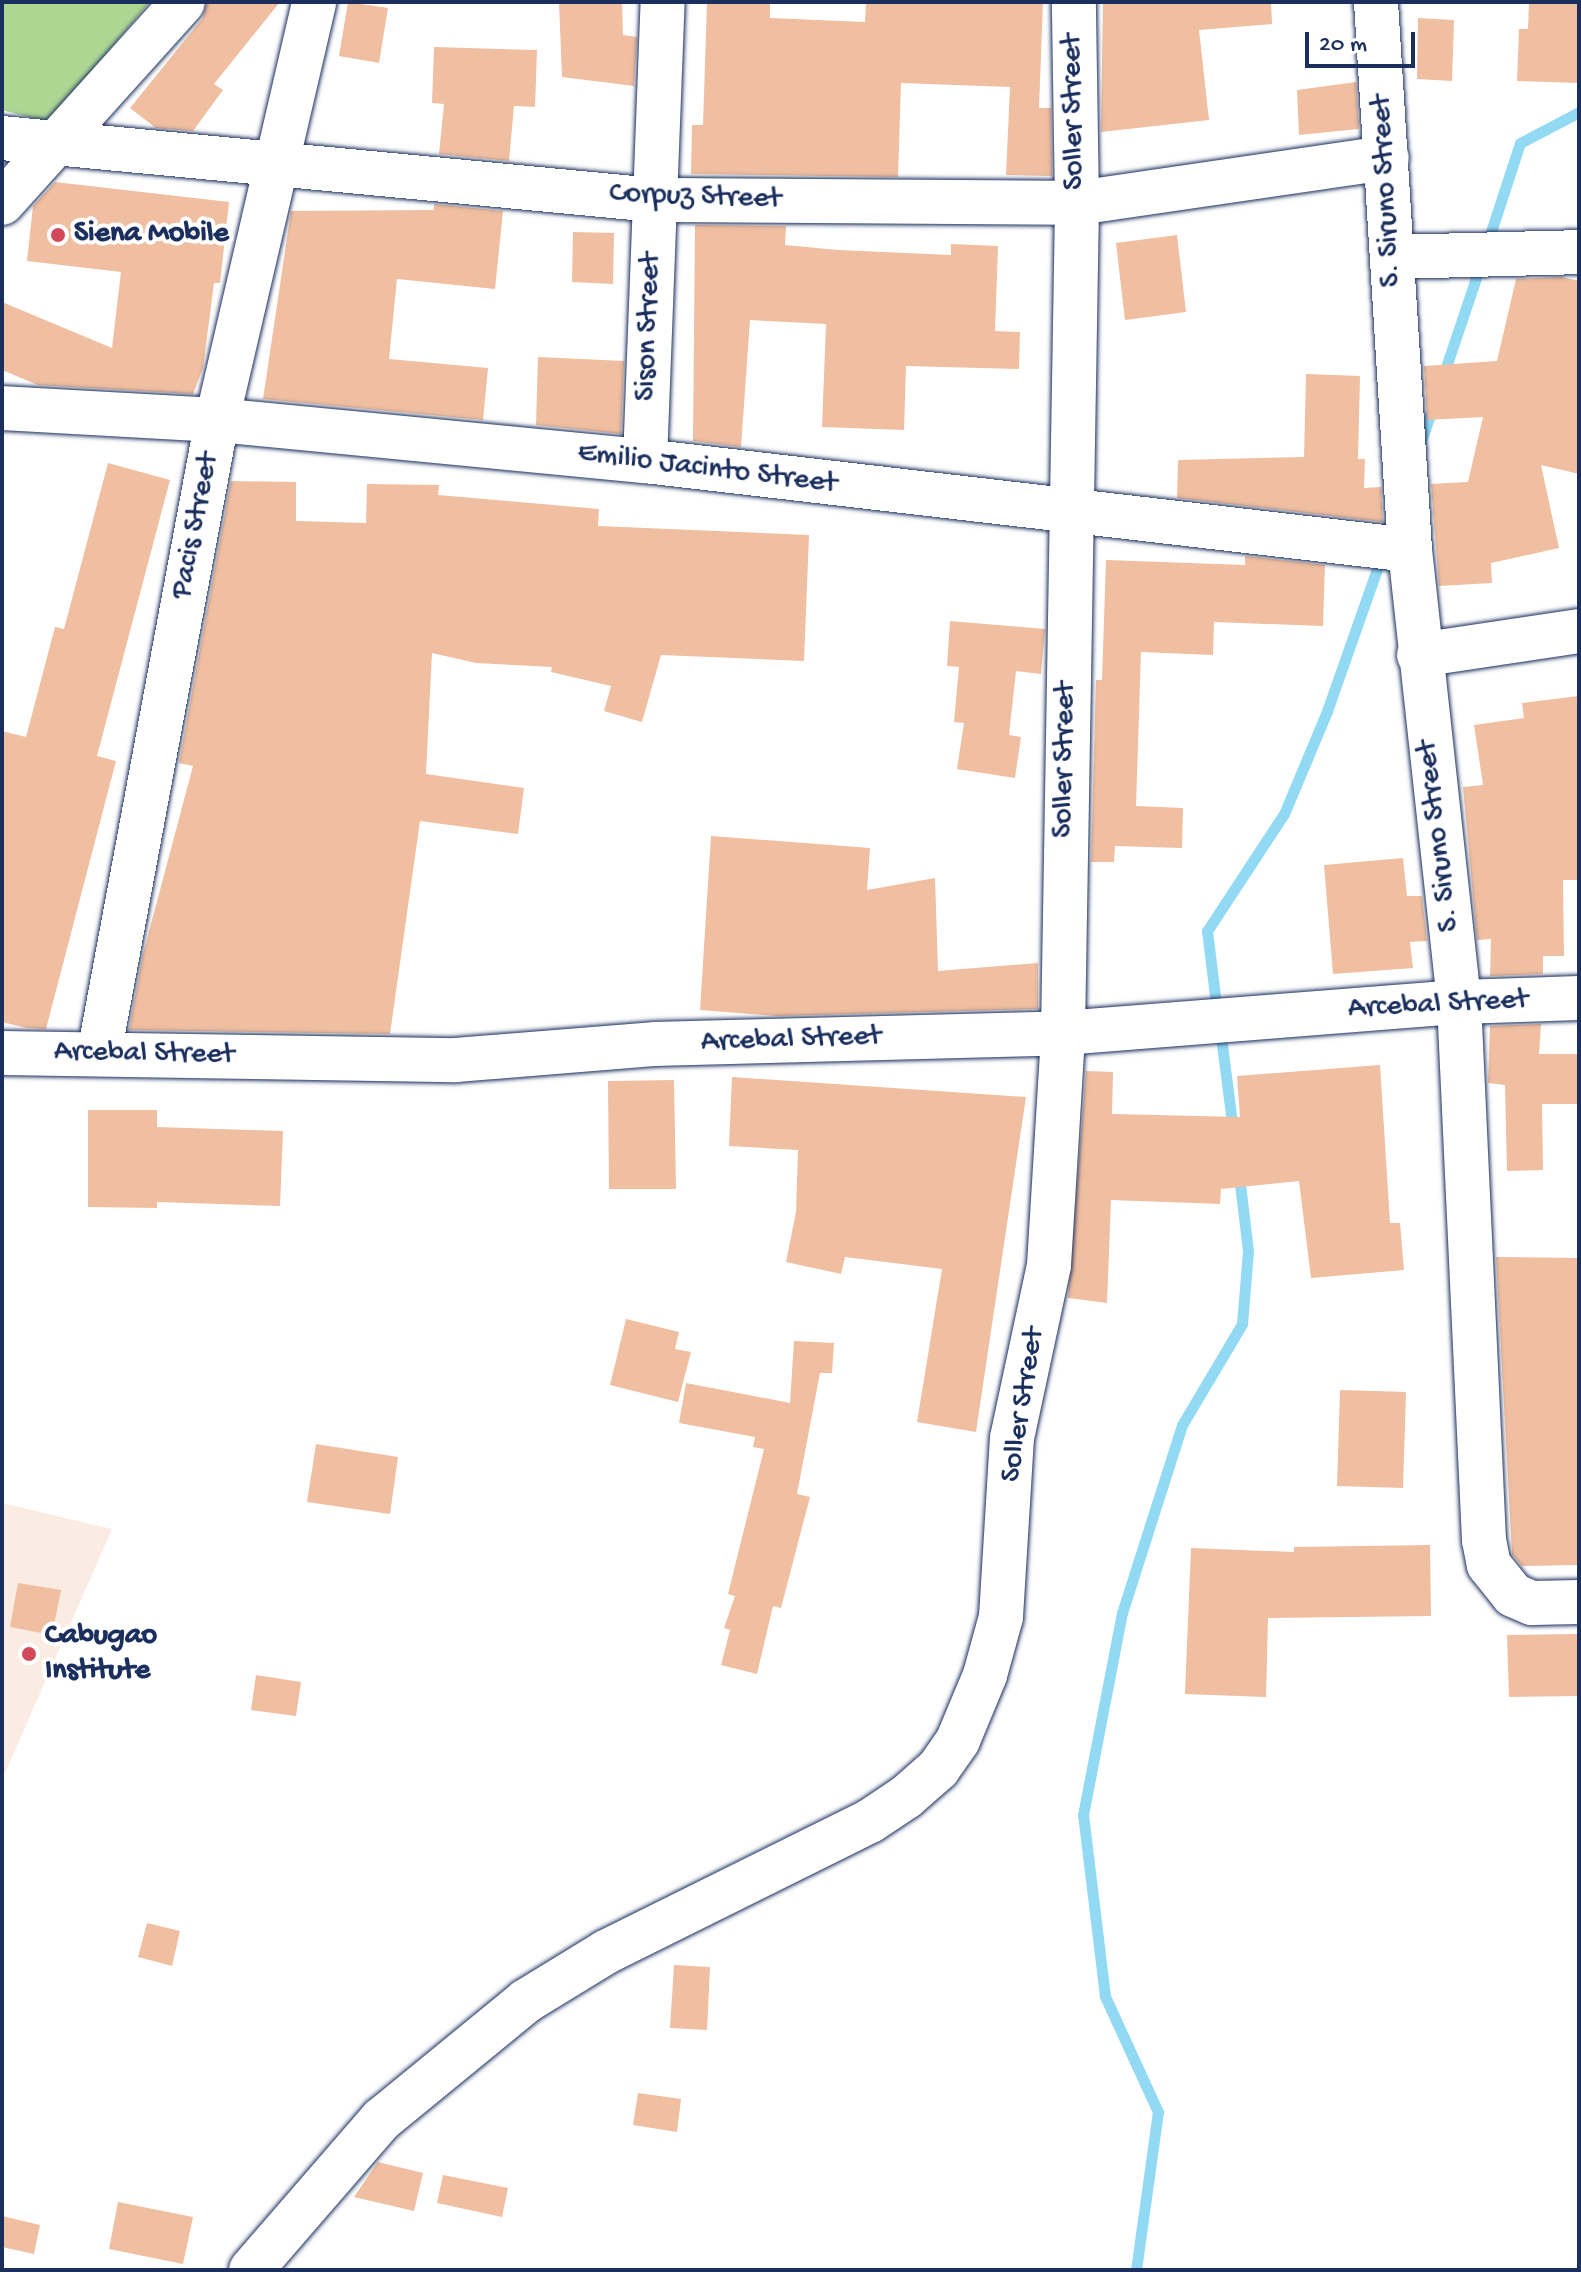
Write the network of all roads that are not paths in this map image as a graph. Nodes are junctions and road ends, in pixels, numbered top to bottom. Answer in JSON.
{"nodes":[{"id":1,"x":183,"y":2,"type":"edge"},
{"id":2,"x":314,"y":2,"type":"edge"},
{"id":3,"x":663,"y":2,"type":"edge"},
{"id":4,"x":1074,"y":2,"type":"edge"},
{"id":5,"x":1376,"y":2,"type":"edge"},
{"id":6,"x":2,"y":138,"type":"edge"},
{"id":7,"x":54,"y":144,"type":"junction"},
{"id":8,"x":1387,"y":158,"type":"junction"},
{"id":9,"x":278,"y":165,"type":"junction"},
{"id":10,"x":654,"y":200,"type":"junction"},
{"id":11,"x":2,"y":203,"type":"edge"},
{"id":12,"x":1077,"y":203,"type":"junction"},
{"id":13,"x":1579,"y":252,"type":"edge"},
{"id":14,"x":1392,"y":257,"type":"junction"},
{"id":15,"x":2,"y":408,"type":"edge"},
{"id":16,"x":217,"y":420,"type":"junction"},
{"id":17,"x":645,"y":461,"type":"junction"},
{"id":18,"x":1069,"y":514,"type":"junction"},
{"id":19,"x":1410,"y":550,"type":"junction"},
{"id":20,"x":1579,"y":631,"type":"edge"},
{"id":21,"x":1419,"y":655,"type":"junction"},
{"id":22,"x":1579,"y":998,"type":"edge"},
{"id":23,"x":1459,"y":1002,"type":"junction"},
{"id":24,"x":1063,"y":1033,"type":"junction"},
{"id":25,"x":2,"y":1053,"type":"edge"},
{"id":26,"x":99,"y":1054,"type":"junction"},
{"id":27,"x":1579,"y":1602,"type":"edge"},
{"id":28,"x":251,"y":2270,"type":"edge"}],
"edges":[{"from":1,"to":7,"type":"street"},
{"from":2,"to":9,"type":"street","name":"Pacis Street"},
{"from":3,"to":10,"type":"street","name":"Sison Street"},
{"from":4,"to":12,"type":"street","name":"Soller Street"},
{"from":5,"to":8,"type":"street","name":"S. Siruno Street"},
{"from":6,"to":7,"type":"street","name":"Corpuz Street"},
{"from":7,"to":9,"type":"street","name":"Corpuz Street"},
{"from":7,"to":11,"type":"street"},
{"from":8,"to":12,"type":"street","name":"Corpuz Street"},
{"from":8,"to":14,"type":"street","name":"S. Siruno Street"},
{"from":9,"to":10,"type":"street","name":"Corpuz Street"},
{"from":9,"to":16,"type":"street","name":"Pacis Street"},
{"from":10,"to":12,"type":"street","name":"Corpuz Street"},
{"from":10,"to":17,"type":"street","name":"Sison Street"},
{"from":12,"to":18,"type":"street","name":"Soller Street"},
{"from":13,"to":14,"type":"street"},
{"from":14,"to":19,"type":"street","name":"S. Siruno Street"},
{"from":15,"to":16,"type":"street","name":"Emilio Jacinto Street"},
{"from":16,"to":17,"type":"street","name":"Emilio Jacinto Street"},
{"from":16,"to":26,"type":"street","name":"Pacis Street"},
{"from":17,"to":18,"type":"street","name":"Emilio Jacinto Street"},
{"from":18,"to":19,"type":"street","name":"Emilio Jacinto Street"},
{"from":18,"to":24,"type":"street","name":"Soller Street"},
{"from":19,"to":21,"type":"street","name":"S. Siruno Street"},
{"from":20,"to":21,"type":"street"},
{"from":21,"to":23,"type":"street","name":"S. Siruno Street"},
{"from":22,"to":23,"type":"street","name":"Arcebal Street"},
{"from":23,"to":24,"type":"street","name":"Arcebal Street"},
{"from":23,"to":27,"type":"street","name":"S. Siruno Street"},
{"from":24,"to":26,"type":"street","name":"Arcebal Street"},
{"from":24,"to":28,"type":"street","name":"Soller Street"},
{"from":25,"to":26,"type":"street","name":"Arcebal Street"}]}
